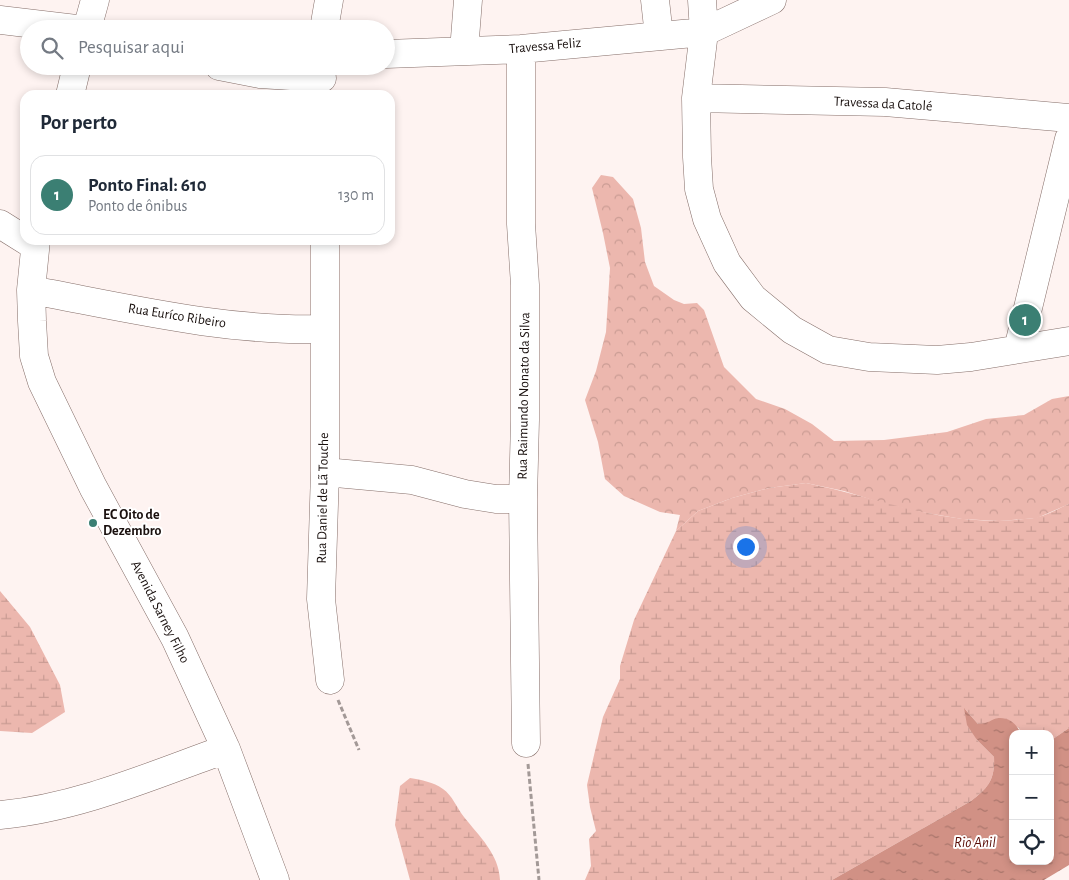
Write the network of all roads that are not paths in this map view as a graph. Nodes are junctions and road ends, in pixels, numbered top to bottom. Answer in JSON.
{"nodes":[{"id":1,"x":95,"y":0,"type":"edge"},
{"id":2,"x":329,"y":0,"type":"edge"},
{"id":3,"x":468,"y":0,"type":"edge"},
{"id":4,"x":655,"y":0,"type":"edge"},
{"id":5,"x":702,"y":0,"type":"edge"},
{"id":6,"x":772,"y":0,"type":"edge"},
{"id":7,"x":0,"y":20,"type":"edge"},
{"id":8,"x":89,"y":20,"type":"edge"},
{"id":9,"x":326,"y":20,"type":"edge"},
{"id":10,"x":20,"y":22,"type":"edge"},
{"id":11,"x":704,"y":32,"type":"junction"},
{"id":12,"x":658,"y":36,"type":"junction"},
{"id":13,"x":521,"y":49,"type":"junction"},
{"id":14,"x":464,"y":51,"type":"junction"},
{"id":15,"x":395,"y":54,"type":"edge"},
{"id":16,"x":75,"y":75,"type":"edge"},
{"id":17,"x":270,"y":75,"type":"edge"},
{"id":18,"x":322,"y":80,"type":"edge"},
{"id":19,"x":71,"y":90,"type":"edge"},
{"id":20,"x":696,"y":98,"type":"junction"},
{"id":21,"x":1069,"y":118,"type":"edge"},
{"id":22,"x":1069,"y":139,"type":"edge"},
{"id":23,"x":1063,"y":190,"type":"edge"},
{"id":24,"x":0,"y":224,"type":"edge"},
{"id":25,"x":20,"y":235,"type":"edge"},
{"id":26,"x":35,"y":245,"type":"edge"},
{"id":27,"x":325,"y":245,"type":"edge"},
{"id":28,"x":32,"y":290,"type":"junction"},
{"id":29,"x":325,"y":329,"type":"junction"},
{"id":30,"x":1069,"y":340,"type":"edge"},
{"id":31,"x":1018,"y":349,"type":"junction"},
{"id":32,"x":325,"y":472,"type":"junction"},
{"id":33,"x":523,"y":499,"type":"junction"},
{"id":34,"x":330,"y":680,"type":"road end"},
{"id":35,"x":526,"y":743,"type":"road end"},
{"id":36,"x":226,"y":749,"type":"junction"},
{"id":37,"x":0,"y":815,"type":"edge"},
{"id":38,"x":275,"y":880,"type":"edge"}],
"edges":[{"from":1,"to":8,"type":"street"},
{"from":2,"to":9,"type":"street"},
{"from":3,"to":14,"type":"street"},
{"from":4,"to":12,"type":"street"},
{"from":5,"to":11,"type":"street"},
{"from":6,"to":11,"type":"street"},
{"from":7,"to":10,"type":"street"},
{"from":11,"to":12,"type":"street","name":"Travessa Feliz"},
{"from":11,"to":20,"type":"street"},
{"from":12,"to":13,"type":"street","name":"Travessa Feliz"},
{"from":13,"to":14,"type":"street","name":"Travessa Feliz"},
{"from":13,"to":33,"type":"street","name":"Rua Raimundo Nonato da Silva"},
{"from":14,"to":15,"type":"street","name":"Travessa Feliz"},
{"from":16,"to":19,"type":"street"},
{"from":17,"to":18,"type":"street"},
{"from":20,"to":21,"type":"street","name":"Travessa da Catolé"},
{"from":20,"to":31,"type":"street"},
{"from":22,"to":23,"type":"street"},
{"from":23,"to":31,"type":"street"},
{"from":24,"to":25,"type":"street"},
{"from":26,"to":28,"type":"street","name":"Avenida Sarney Filho"},
{"from":27,"to":29,"type":"street","name":"Rua Daniel de Lã Touche"},
{"from":28,"to":29,"type":"street","name":"Rua Euríco Ribeiro"},
{"from":28,"to":36,"type":"street","name":"Avenida Sarney Filho"},
{"from":29,"to":32,"type":"street","name":"Rua Daniel de Lã Touche"},
{"from":30,"to":31,"type":"street"},
{"from":32,"to":33,"type":"street"},
{"from":32,"to":34,"type":"street","name":"Rua Daniel de Lã Touche"},
{"from":33,"to":35,"type":"street","name":"Rua Raimundo Nonato da Silva"},
{"from":36,"to":37,"type":"street"},
{"from":36,"to":38,"type":"street","name":"Avenida Sarney Filho"}]}
